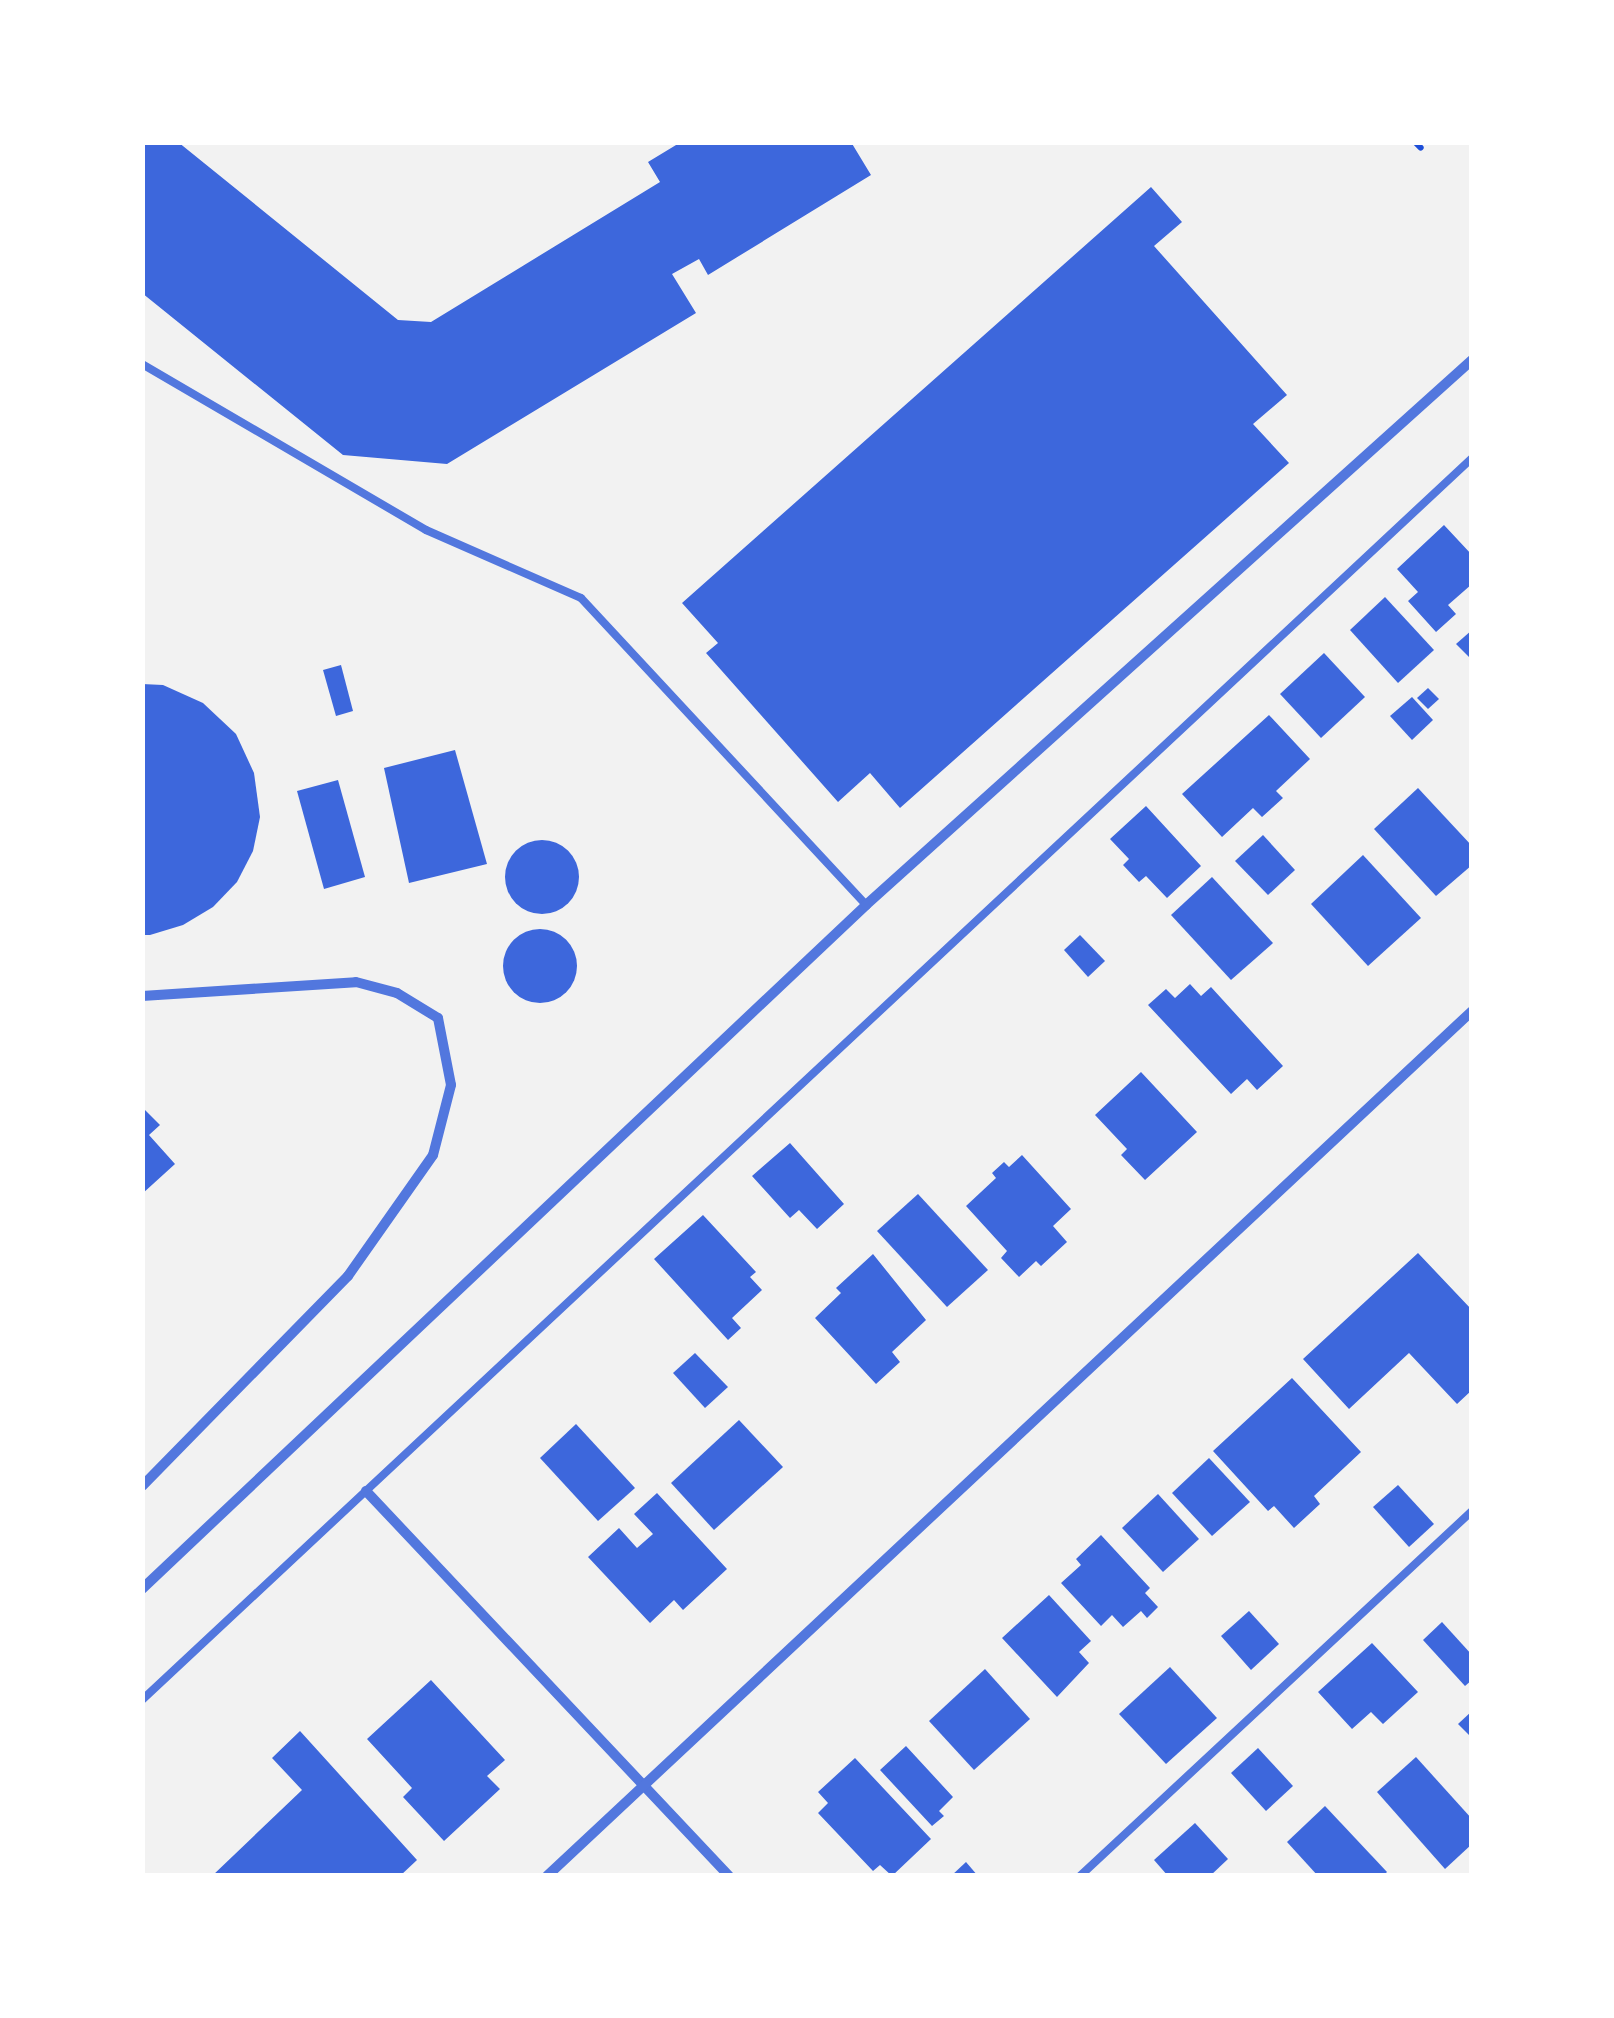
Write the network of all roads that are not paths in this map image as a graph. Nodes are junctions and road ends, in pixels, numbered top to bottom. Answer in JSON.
{"nodes":[{"id":1,"x":1472,"y":360,"type":"edge"},
{"id":2,"x":142,"y":364,"type":"edge"},
{"id":3,"x":1472,"y":458,"type":"edge"},
{"id":4,"x":866,"y":905,"type":"junction"},
{"id":5,"x":142,"y":996,"type":"edge"},
{"id":6,"x":1472,"y":1011,"type":"edge"},
{"id":7,"x":142,"y":1486,"type":"edge"},
{"id":8,"x":366,"y":1490,"type":"junction"},
{"id":9,"x":1472,"y":1511,"type":"edge"},
{"id":10,"x":142,"y":1589,"type":"edge"},
{"id":11,"x":142,"y":1700,"type":"edge"},
{"id":12,"x":647,"y":1785,"type":"junction"},
{"id":13,"x":547,"y":1876,"type":"edge"},
{"id":14,"x":729,"y":1876,"type":"edge"},
{"id":15,"x":1080,"y":1876,"type":"edge"}],
"edges":[{"from":1,"to":4,"type":"street"},
{"from":2,"to":4,"type":"lane"},
{"from":3,"to":8,"type":"lane"},
{"from":4,"to":10,"type":"street"},
{"from":5,"to":7,"type":"street"},
{"from":6,"to":12,"type":"street"},
{"from":8,"to":11,"type":"lane"},
{"from":8,"to":12,"type":"street"},
{"from":9,"to":15,"type":"lane"},
{"from":12,"to":13,"type":"street"},
{"from":12,"to":14,"type":"street"}]}
